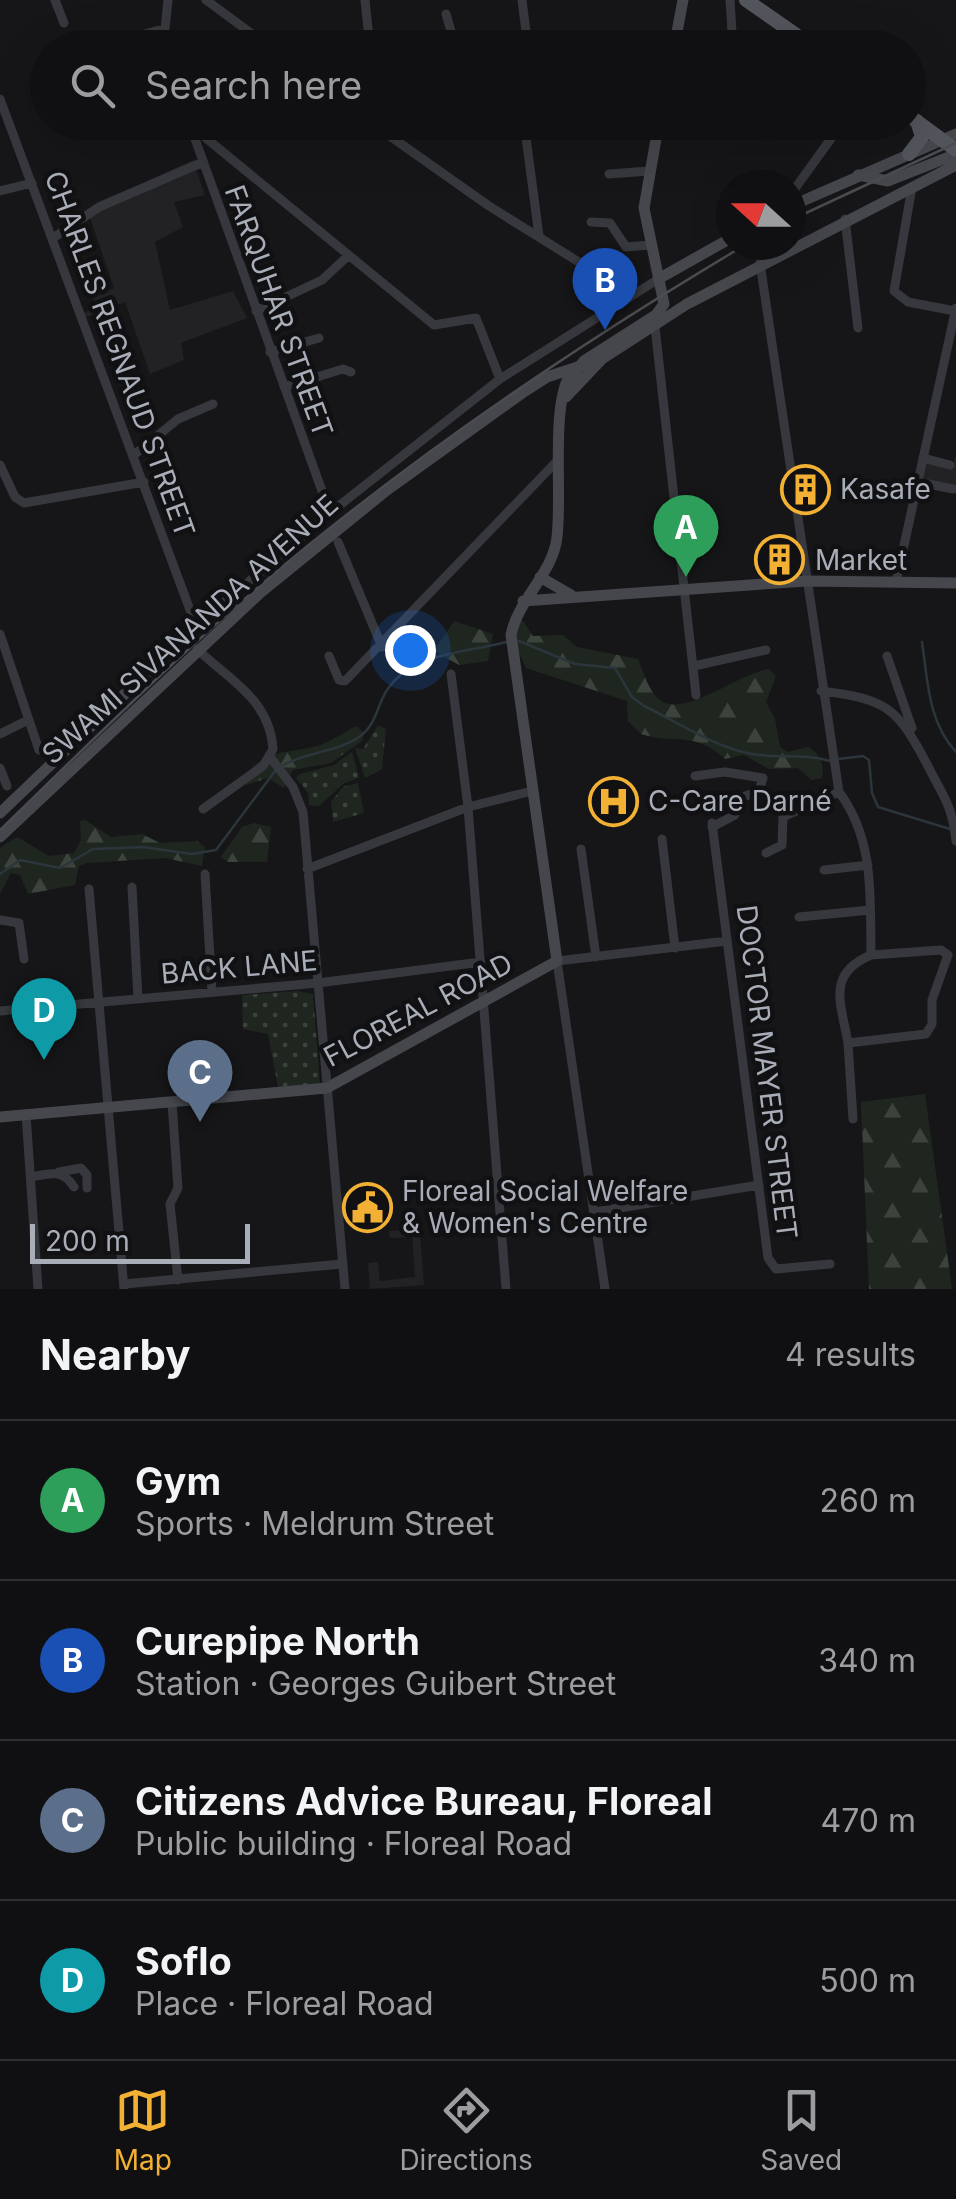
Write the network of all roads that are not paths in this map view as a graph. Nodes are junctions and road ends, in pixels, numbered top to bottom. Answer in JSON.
{"nodes":[{"id":1,"x":55,"y":0,"type":"edge"},
{"id":2,"x":168,"y":0,"type":"edge"},
{"id":3,"x":206,"y":0,"type":"edge"},
{"id":4,"x":365,"y":0,"type":"edge"},
{"id":5,"x":522,"y":0,"type":"edge"},
{"id":6,"x":683,"y":0,"type":"edge"},
{"id":7,"x":730,"y":0,"type":"edge"},
{"id":8,"x":746,"y":0,"type":"edge"},
{"id":9,"x":446,"y":14,"type":"dead end"},
{"id":10,"x":64,"y":23,"type":"dead end"},
{"id":11,"x":163,"y":28,"type":"joint"},
{"id":12,"x":156,"y":30,"type":"edge"},
{"id":13,"x":247,"y":30,"type":"edge"},
{"id":14,"x":368,"y":30,"type":"edge"},
{"id":15,"x":451,"y":30,"type":"edge"},
{"id":16,"x":526,"y":30,"type":"edge"},
{"id":17,"x":677,"y":30,"type":"edge"},
{"id":18,"x":732,"y":30,"type":"edge"},
{"id":19,"x":788,"y":30,"type":"edge"},
{"id":20,"x":0,"y":99,"type":"edge"},
{"id":21,"x":926,"y":125,"type":"edge"},
{"id":22,"x":949,"y":137,"type":"edge"},
{"id":23,"x":195,"y":140,"type":"edge"},
{"id":24,"x":209,"y":140,"type":"edge"},
{"id":25,"x":398,"y":140,"type":"edge"},
{"id":26,"x":526,"y":140,"type":"edge"},
{"id":27,"x":655,"y":140,"type":"edge"},
{"id":28,"x":830,"y":140,"type":"edge"},
{"id":29,"x":920,"y":140,"type":"edge"},
{"id":30,"x":956,"y":152,"type":"edge"},
{"id":31,"x":909,"y":154,"type":"junction"},
{"id":32,"x":202,"y":163,"type":"junction"},
{"id":33,"x":956,"y":164,"type":"edge"},
{"id":34,"x":649,"y":171,"type":"junction"},
{"id":35,"x":806,"y":173,"type":"edge"},
{"id":36,"x":609,"y":174,"type":"dead end"},
{"id":37,"x":858,"y":176,"type":"junction"},
{"id":38,"x":32,"y":184,"type":"junction"},
{"id":39,"x":912,"y":186,"type":"junction"},
{"id":40,"x":0,"y":191,"type":"edge"},
{"id":41,"x":806,"y":199,"type":"edge"},
{"id":42,"x":845,"y":218,"type":"junction"},
{"id":43,"x":590,"y":222,"type":"dead end"},
{"id":44,"x":538,"y":236,"type":"junction"},
{"id":45,"x":53,"y":238,"type":"junction"},
{"id":46,"x":651,"y":245,"type":"junction"},
{"id":47,"x":716,"y":246,"type":"edge"},
{"id":48,"x":348,"y":256,"type":"junction"},
{"id":49,"x":760,"y":264,"type":"junction"},
{"id":50,"x":660,"y":278,"type":"junction"},
{"id":51,"x":630,"y":294,"type":"junction"},
{"id":52,"x":956,"y":310,"type":"edge"},
{"id":53,"x":256,"y":311,"type":"junction"},
{"id":54,"x":655,"y":321,"type":"junction"},
{"id":55,"x":858,"y":328,"type":"dead end"},
{"id":56,"x":318,"y":338,"type":"dead end"},
{"id":57,"x":270,"y":352,"type":"junction"},
{"id":58,"x":602,"y":359,"type":"junction"},
{"id":59,"x":574,"y":371,"type":"junction"},
{"id":60,"x":350,"y":372,"type":"dead end"},
{"id":61,"x":555,"y":374,"type":"junction"},
{"id":62,"x":500,"y":380,"type":"junction"},
{"id":63,"x":284,"y":387,"type":"junction"},
{"id":64,"x":564,"y":394,"type":"junction"},
{"id":65,"x":212,"y":404,"type":"dead end"},
{"id":66,"x":134,"y":455,"type":"junction"},
{"id":67,"x":560,"y":458,"type":"junction"},
{"id":68,"x":923,"y":458,"type":"junction"},
{"id":69,"x":950,"y":465,"type":"dead end"},
{"id":70,"x":1,"y":472,"type":"edge"},
{"id":71,"x":144,"y":482,"type":"junction"},
{"id":72,"x":918,"y":482,"type":"junction"},
{"id":73,"x":953,"y":489,"type":"dead end"},
{"id":74,"x":330,"y":513,"type":"junction"},
{"id":75,"x":338,"y":542,"type":"dead end"},
{"id":76,"x":540,"y":577,"type":"junction"},
{"id":77,"x":806,"y":581,"type":"junction"},
{"id":78,"x":896,"y":582,"type":"junction"},
{"id":79,"x":956,"y":583,"type":"edge"},
{"id":80,"x":686,"y":588,"type":"junction"},
{"id":81,"x":571,"y":595,"type":"junction"},
{"id":82,"x":523,"y":601,"type":"junction"},
{"id":83,"x":196,"y":626,"type":"junction"},
{"id":84,"x":0,"y":634,"type":"edge"},
{"id":85,"x":382,"y":647,"type":"junction"},
{"id":86,"x":197,"y":649,"type":"junction"},
{"id":87,"x":766,"y":650,"type":"dead end"},
{"id":88,"x":329,"y":656,"type":"dead end"},
{"id":89,"x":887,"y":656,"type":"dead end"},
{"id":90,"x":694,"y":666,"type":"junction"},
{"id":91,"x":451,"y":674,"type":"dead end"},
{"id":92,"x":821,"y":691,"type":"junction"},
{"id":93,"x":696,"y":694,"type":"dead end"},
{"id":94,"x":28,"y":720,"type":"junction"},
{"id":95,"x":0,"y":734,"type":"edge"},
{"id":96,"x":914,"y":736,"type":"junction"},
{"id":97,"x":39,"y":750,"type":"dead end"},
{"id":98,"x":272,"y":758,"type":"junction"},
{"id":99,"x":0,"y":768,"type":"edge"},
{"id":100,"x":694,"y":776,"type":"dead end"},
{"id":101,"x":7,"y":786,"type":"dead end"},
{"id":102,"x":532,"y":791,"type":"junction"},
{"id":103,"x":839,"y":792,"type":"junction"},
{"id":104,"x":468,"y":807,"type":"junction"},
{"id":105,"x":203,"y":809,"type":"dead end"},
{"id":106,"x":0,"y":813,"type":"edge"},
{"id":107,"x":955,"y":824,"type":"edge"},
{"id":108,"x":0,"y":836,"type":"edge"},
{"id":109,"x":956,"y":837,"type":"edge"},
{"id":110,"x":662,"y":840,"type":"dead end"},
{"id":111,"x":581,"y":849,"type":"dead end"},
{"id":112,"x":766,"y":853,"type":"dead end"},
{"id":113,"x":868,"y":865,"type":"junction"},
{"id":114,"x":306,"y":869,"type":"junction"},
{"id":115,"x":824,"y":870,"type":"dead end"},
{"id":116,"x":205,"y":874,"type":"dead end"},
{"id":117,"x":132,"y":887,"type":"dead end"},
{"id":118,"x":89,"y":890,"type":"dead end"},
{"id":119,"x":870,"y":910,"type":"junction"},
{"id":120,"x":799,"y":917,"type":"dead end"},
{"id":121,"x":0,"y":920,"type":"edge"},
{"id":122,"x":727,"y":941,"type":"junction"},
{"id":123,"x":676,"y":948,"type":"junction"},
{"id":124,"x":871,"y":955,"type":"junction"},
{"id":125,"x":596,"y":957,"type":"junction"},
{"id":126,"x":24,"y":959,"type":"dead end"},
{"id":127,"x":481,"y":962,"type":"junction"},
{"id":128,"x":556,"y":962,"type":"junction"},
{"id":129,"x":318,"y":983,"type":"junction"},
{"id":130,"x":212,"y":992,"type":"junction"},
{"id":131,"x":138,"y":998,"type":"junction"},
{"id":132,"x":96,"y":1002,"type":"junction"},
{"id":133,"x":484,"y":1004,"type":"junction"},
{"id":134,"x":0,"y":1011,"type":"edge"},
{"id":135,"x":848,"y":1043,"type":"junction"},
{"id":136,"x":327,"y":1088,"type":"junction"},
{"id":137,"x":172,"y":1103,"type":"junction"},
{"id":138,"x":108,"y":1109,"type":"junction"},
{"id":139,"x":26,"y":1114,"type":"junction"},
{"id":140,"x":0,"y":1116,"type":"edge"},
{"id":141,"x":853,"y":1119,"type":"dead end"},
{"id":142,"x":56,"y":1172,"type":"junction"},
{"id":143,"x":31,"y":1177,"type":"junction"},
{"id":144,"x":759,"y":1185,"type":"junction"},
{"id":145,"x":74,"y":1187,"type":"dead end"},
{"id":146,"x":87,"y":1188,"type":"dead end"},
{"id":147,"x":595,"y":1212,"type":"junction"},
{"id":148,"x":342,"y":1264,"type":"junction"},
{"id":149,"x":830,"y":1264,"type":"dead end"},
{"id":150,"x":178,"y":1280,"type":"junction"},
{"id":151,"x":124,"y":1286,"type":"edge"},
{"id":152,"x":38,"y":1289,"type":"edge"},
{"id":153,"x":344,"y":1289,"type":"edge"},
{"id":154,"x":506,"y":1289,"type":"edge"},
{"id":155,"x":605,"y":1289,"type":"edge"}],
"edges":[{"from":1,"to":10,"type":"street"},
{"from":2,"to":11,"type":"street"},
{"from":3,"to":13,"type":"street"},
{"from":4,"to":14,"type":"street"},
{"from":5,"to":16,"type":"street"},
{"from":6,"to":17,"type":"main road"},
{"from":7,"to":18,"type":"street"},
{"from":8,"to":19,"type":"main road"},
{"from":9,"to":15,"type":"street"},
{"from":11,"to":12,"type":"street"},
{"from":20,"to":38,"type":"street","name":"CHARLES REGNAUD STREET"},
{"from":21,"to":22,"type":"main road"},
{"from":22,"to":30,"type":"main road"},
{"from":22,"to":31,"type":"main road"},
{"from":23,"to":32,"type":"street","name":"FARQUHAR STREET"},
{"from":24,"to":48,"type":"street"},
{"from":25,"to":44,"type":"street"},
{"from":26,"to":44,"type":"street"},
{"from":27,"to":34,"type":"main road"},
{"from":28,"to":35,"type":"street"},
{"from":29,"to":31,"type":"main road"},
{"from":30,"to":37,"type":"main road"},
{"from":31,"to":37,"type":"main road"},
{"from":32,"to":45,"type":"street"},
{"from":32,"to":53,"type":"street","name":"FARQUHAR STREET"},
{"from":33,"to":39,"type":"main road"},
{"from":34,"to":36,"type":"street"},
{"from":34,"to":46,"type":"main road"},
{"from":37,"to":41,"type":"main road"},
{"from":38,"to":40,"type":"street"},
{"from":38,"to":45,"type":"street","name":"CHARLES REGNAUD STREET"},
{"from":39,"to":42,"type":"main road"},
{"from":39,"to":52,"type":"street"},
{"from":42,"to":49,"type":"main road"},
{"from":42,"to":55,"type":"street"},
{"from":43,"to":46,"type":"street"},
{"from":44,"to":51,"type":"street"},
{"from":45,"to":66,"type":"street","name":"CHARLES REGNAUD STREET"},
{"from":46,"to":50,"type":"main road"},
{"from":47,"to":50,"type":"main road"},
{"from":48,"to":53,"type":"street"},
{"from":48,"to":62,"type":"street"},
{"from":49,"to":54,"type":"main road"},
{"from":49,"to":77,"type":"street"},
{"from":50,"to":51,"type":"street"},
{"from":50,"to":54,"type":"main road"},
{"from":51,"to":62,"type":"street"},
{"from":52,"to":68,"type":"street"},
{"from":53,"to":57,"type":"street","name":"FARQUHAR STREET"},
{"from":54,"to":58,"type":"main road"},
{"from":54,"to":59,"type":"main road"},
{"from":54,"to":80,"type":"street"},
{"from":56,"to":57,"type":"street"},
{"from":57,"to":63,"type":"street","name":"FARQUHAR STREET"},
{"from":58,"to":59,"type":"main road"},
{"from":58,"to":64,"type":"main road"},
{"from":59,"to":61,"type":"main road"},
{"from":59,"to":64,"type":"main road"},
{"from":60,"to":63,"type":"street"},
{"from":61,"to":64,"type":"main road"},
{"from":61,"to":86,"type":"main road","name":"SWAMI SIVANANDA AVENUE"},
{"from":62,"to":74,"type":"street"},
{"from":63,"to":74,"type":"street","name":"FARQUHAR STREET"},
{"from":64,"to":67,"type":"main road"},
{"from":65,"to":66,"type":"street"},
{"from":66,"to":71,"type":"street","name":"CHARLES REGNAUD STREET"},
{"from":67,"to":76,"type":"main road"},
{"from":67,"to":85,"type":"street"},
{"from":68,"to":69,"type":"street"},
{"from":68,"to":72,"type":"street"},
{"from":70,"to":71,"type":"street"},
{"from":71,"to":83,"type":"street","name":"CHARLES REGNAUD STREET"},
{"from":72,"to":73,"type":"street"},
{"from":72,"to":78,"type":"street"},
{"from":74,"to":83,"type":"street"},
{"from":75,"to":85,"type":"street"},
{"from":76,"to":81,"type":"main road"},
{"from":76,"to":82,"type":"main road"},
{"from":77,"to":78,"type":"main road"},
{"from":77,"to":80,"type":"main road"},
{"from":77,"to":92,"type":"street"},
{"from":78,"to":79,"type":"main road"},
{"from":80,"to":81,"type":"main road"},
{"from":80,"to":90,"type":"street"},
{"from":81,"to":82,"type":"main road"},
{"from":82,"to":102,"type":"main road"},
{"from":83,"to":106,"type":"main road"},
{"from":84,"to":94,"type":"street"},
{"from":85,"to":88,"type":"street"},
{"from":86,"to":98,"type":"street"},
{"from":86,"to":108,"type":"main road","name":"SWAMI SIVANANDA AVENUE"},
{"from":87,"to":90,"type":"street"},
{"from":89,"to":96,"type":"street"},
{"from":90,"to":93,"type":"street"},
{"from":91,"to":104,"type":"street"},
{"from":92,"to":96,"type":"street"},
{"from":92,"to":103,"type":"street"},
{"from":94,"to":95,"type":"street"},
{"from":94,"to":97,"type":"street"},
{"from":96,"to":107,"type":"street"},
{"from":98,"to":105,"type":"street"},
{"from":98,"to":114,"type":"street"},
{"from":99,"to":101,"type":"street"},
{"from":100,"to":122,"type":"street","name":"DOCTOR MAYER STREET"},
{"from":102,"to":104,"type":"street"},
{"from":102,"to":128,"type":"main road"},
{"from":103,"to":112,"type":"street"},
{"from":103,"to":113,"type":"street"},
{"from":104,"to":114,"type":"street"},
{"from":104,"to":127,"type":"street"},
{"from":107,"to":109,"type":"street"},
{"from":110,"to":123,"type":"street"},
{"from":111,"to":125,"type":"street"},
{"from":113,"to":115,"type":"street"},
{"from":113,"to":119,"type":"street"},
{"from":114,"to":129,"type":"street"},
{"from":116,"to":130,"type":"street"},
{"from":117,"to":131,"type":"street"},
{"from":118,"to":132,"type":"street"},
{"from":119,"to":120,"type":"street"},
{"from":119,"to":124,"type":"street"},
{"from":121,"to":126,"type":"street"},
{"from":122,"to":123,"type":"street"},
{"from":122,"to":144,"type":"street","name":"DOCTOR MAYER STREET"},
{"from":123,"to":125,"type":"street"},
{"from":124,"to":135,"type":"street"},
{"from":124,"to":135,"type":"street"},
{"from":125,"to":128,"type":"street"},
{"from":127,"to":129,"type":"street","name":"BACK LANE"},
{"from":127,"to":133,"type":"street"},
{"from":128,"to":133,"type":"main road","name":"FLOREAL ROAD"},
{"from":128,"to":147,"type":"street"},
{"from":129,"to":130,"type":"street","name":"BACK LANE"},
{"from":129,"to":136,"type":"street"},
{"from":130,"to":131,"type":"street","name":"BACK LANE"},
{"from":131,"to":132,"type":"street","name":"BACK LANE"},
{"from":132,"to":134,"type":"street","name":"BACK LANE"},
{"from":132,"to":138,"type":"street"},
{"from":133,"to":136,"type":"main road","name":"FLOREAL ROAD"},
{"from":133,"to":154,"type":"street"},
{"from":135,"to":141,"type":"street"},
{"from":136,"to":137,"type":"main road","name":"FLOREAL ROAD"},
{"from":136,"to":148,"type":"street"},
{"from":137,"to":138,"type":"main road","name":"FLOREAL ROAD"},
{"from":137,"to":150,"type":"street"},
{"from":138,"to":139,"type":"main road","name":"FLOREAL ROAD"},
{"from":138,"to":151,"type":"street"},
{"from":139,"to":140,"type":"main road","name":"FLOREAL ROAD"},
{"from":139,"to":143,"type":"street"},
{"from":142,"to":143,"type":"street"},
{"from":142,"to":145,"type":"street"},
{"from":142,"to":146,"type":"street"},
{"from":143,"to":152,"type":"street"},
{"from":144,"to":147,"type":"street"},
{"from":144,"to":149,"type":"street","name":"DOCTOR MAYER STREET"},
{"from":147,"to":155,"type":"street"},
{"from":148,"to":150,"type":"street"},
{"from":148,"to":153,"type":"street"},
{"from":150,"to":151,"type":"street"}]}
